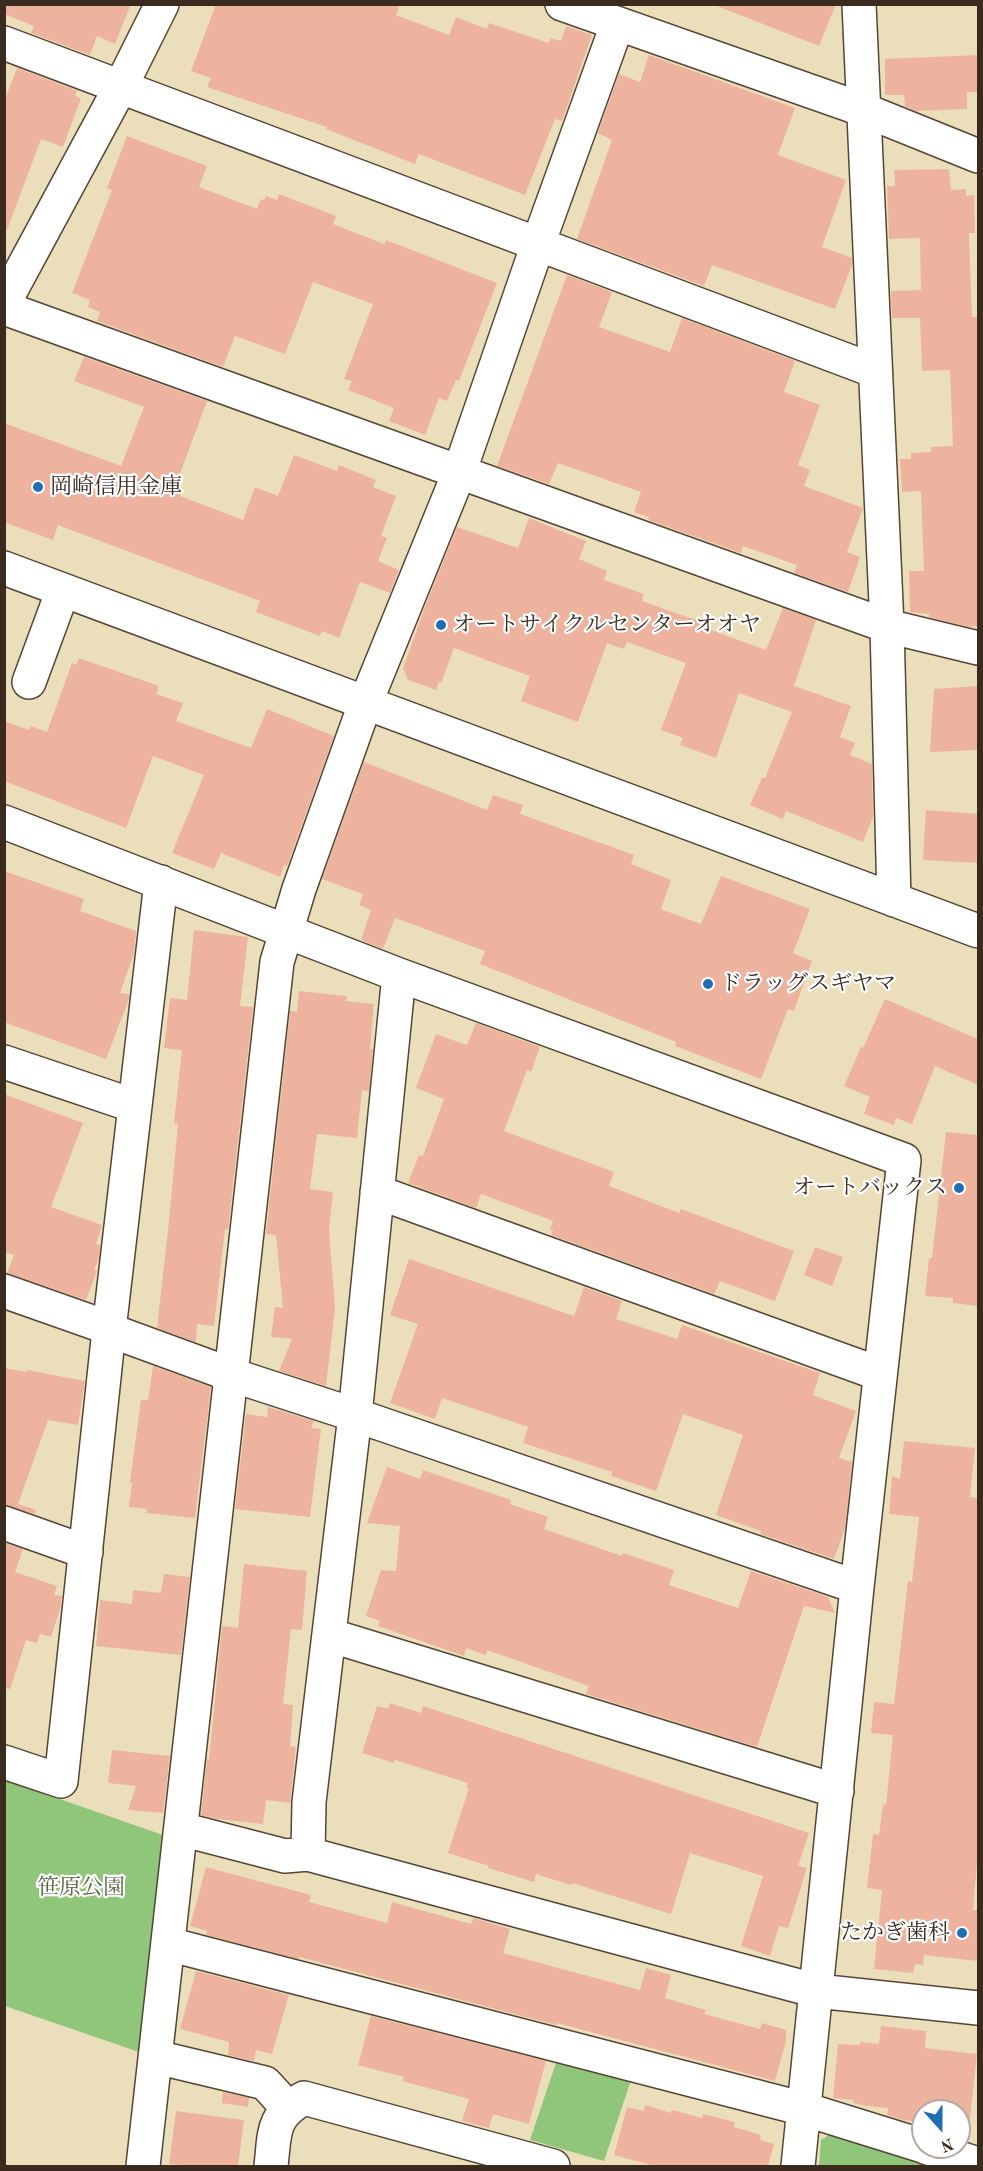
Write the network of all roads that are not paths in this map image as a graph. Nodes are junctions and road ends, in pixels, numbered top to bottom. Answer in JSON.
{"nodes":[{"id":1,"x":162,"y":4,"type":"edge"},
{"id":2,"x":562,"y":4,"type":"edge"},
{"id":3,"x":859,"y":4,"type":"edge"},
{"id":4,"x":618,"y":25,"type":"junction"},
{"id":5,"x":4,"y":43,"type":"edge"},
{"id":6,"x":121,"y":86,"type":"junction"},
{"id":7,"x":864,"y":110,"type":"junction"},
{"id":8,"x":978,"y":156,"type":"edge"},
{"id":9,"x":538,"y":244,"type":"junction"},
{"id":10,"x":4,"y":303,"type":"edge"},
{"id":11,"x":4,"y":308,"type":"edge"},
{"id":12,"x":875,"y":371,"type":"junction"},
{"id":13,"x":459,"y":473,"type":"junction"},
{"id":14,"x":4,"y":568,"type":"edge"},
{"id":15,"x":63,"y":590,"type":"junction"},
{"id":16,"x":887,"y":626,"type":"junction"},
{"id":17,"x":978,"y":648,"type":"edge"},
{"id":18,"x":29,"y":682,"type":"dead end"},
{"id":19,"x":366,"y":704,"type":"junction"},
{"id":20,"x":4,"y":822,"type":"edge"},
{"id":21,"x":161,"y":882,"type":"junction"},
{"id":22,"x":894,"y":900,"type":"junction"},
{"id":23,"x":978,"y":931,"type":"edge"},
{"id":24,"x":286,"y":932,"type":"junction"},
{"id":25,"x":399,"y":975,"type":"junction"},
{"id":26,"x":4,"y":1062,"type":"edge"},
{"id":27,"x":135,"y":1106,"type":"junction"},
{"id":28,"x":377,"y":1192,"type":"junction"},
{"id":29,"x":4,"y":1291,"type":"edge"},
{"id":30,"x":109,"y":1329,"type":"junction"},
{"id":31,"x":880,"y":1374,"type":"junction"},
{"id":32,"x":232,"y":1375,"type":"junction"},
{"id":33,"x":355,"y":1415,"type":"junction"},
{"id":34,"x":4,"y":1523,"type":"edge"},
{"id":35,"x":86,"y":1551,"type":"junction"},
{"id":36,"x":857,"y":1587,"type":"junction"},
{"id":37,"x":328,"y":1635,"type":"junction"},
{"id":38,"x":4,"y":1762,"type":"edge"},
{"id":39,"x":837,"y":1791,"type":"junction"},
{"id":40,"x":181,"y":1829,"type":"junction"},
{"id":41,"x":308,"y":1854,"type":"junction"},
{"id":42,"x":168,"y":1944,"type":"junction"},
{"id":43,"x":817,"y":1991,"type":"junction"},
{"id":44,"x":978,"y":2008,"type":"edge"},
{"id":45,"x":156,"y":2057,"type":"junction"},
{"id":46,"x":288,"y":2108,"type":"junction"},
{"id":47,"x":804,"y":2109,"type":"junction"},
{"id":48,"x":911,"y":2143,"type":"edge"},
{"id":49,"x":962,"y":2159,"type":"edge"},
{"id":50,"x":978,"y":2164,"type":"edge"},
{"id":51,"x":143,"y":2166,"type":"edge"},
{"id":52,"x":271,"y":2166,"type":"edge"},
{"id":53,"x":553,"y":2166,"type":"edge"},
{"id":54,"x":798,"y":2166,"type":"edge"}],
"edges":[{"from":1,"to":6,"type":"street"},
{"from":2,"to":4,"type":"street"},
{"from":3,"to":7,"type":"street"},
{"from":4,"to":7,"type":"street"},
{"from":4,"to":9,"type":"street"},
{"from":5,"to":6,"type":"street"},
{"from":6,"to":9,"type":"street"},
{"from":6,"to":10,"type":"street"},
{"from":7,"to":8,"type":"street"},
{"from":7,"to":12,"type":"street"},
{"from":9,"to":12,"type":"street"},
{"from":9,"to":13,"type":"street"},
{"from":11,"to":13,"type":"street"},
{"from":12,"to":16,"type":"street"},
{"from":13,"to":16,"type":"street"},
{"from":13,"to":19,"type":"street"},
{"from":14,"to":15,"type":"street"},
{"from":15,"to":18,"type":"street"},
{"from":15,"to":19,"type":"street"},
{"from":16,"to":17,"type":"street"},
{"from":16,"to":22,"type":"street"},
{"from":19,"to":22,"type":"street"},
{"from":19,"to":24,"type":"street"},
{"from":20,"to":21,"type":"street"},
{"from":21,"to":24,"type":"street"},
{"from":21,"to":27,"type":"street"},
{"from":22,"to":23,"type":"street"},
{"from":24,"to":25,"type":"street"},
{"from":24,"to":32,"type":"street"},
{"from":25,"to":28,"type":"street"},
{"from":25,"to":31,"type":"street"},
{"from":26,"to":27,"type":"street"},
{"from":27,"to":30,"type":"street"},
{"from":28,"to":31,"type":"street"},
{"from":28,"to":33,"type":"street"},
{"from":29,"to":30,"type":"street"},
{"from":30,"to":32,"type":"street"},
{"from":30,"to":35,"type":"street"},
{"from":31,"to":36,"type":"street"},
{"from":32,"to":33,"type":"street"},
{"from":32,"to":40,"type":"street"},
{"from":33,"to":36,"type":"street"},
{"from":33,"to":37,"type":"street"},
{"from":34,"to":35,"type":"street"},
{"from":35,"to":38,"type":"street"},
{"from":36,"to":39,"type":"street"},
{"from":37,"to":39,"type":"street"},
{"from":37,"to":41,"type":"street"},
{"from":39,"to":43,"type":"street"},
{"from":40,"to":41,"type":"street"},
{"from":40,"to":42,"type":"street"},
{"from":41,"to":43,"type":"street"},
{"from":42,"to":45,"type":"street"},
{"from":42,"to":47,"type":"street"},
{"from":43,"to":44,"type":"street"},
{"from":43,"to":47,"type":"street"},
{"from":45,"to":46,"type":"street"},
{"from":45,"to":51,"type":"street"},
{"from":46,"to":52,"type":"street"},
{"from":46,"to":53,"type":"street"},
{"from":47,"to":48,"type":"street"},
{"from":47,"to":54,"type":"street"},
{"from":49,"to":50,"type":"street"}]}
